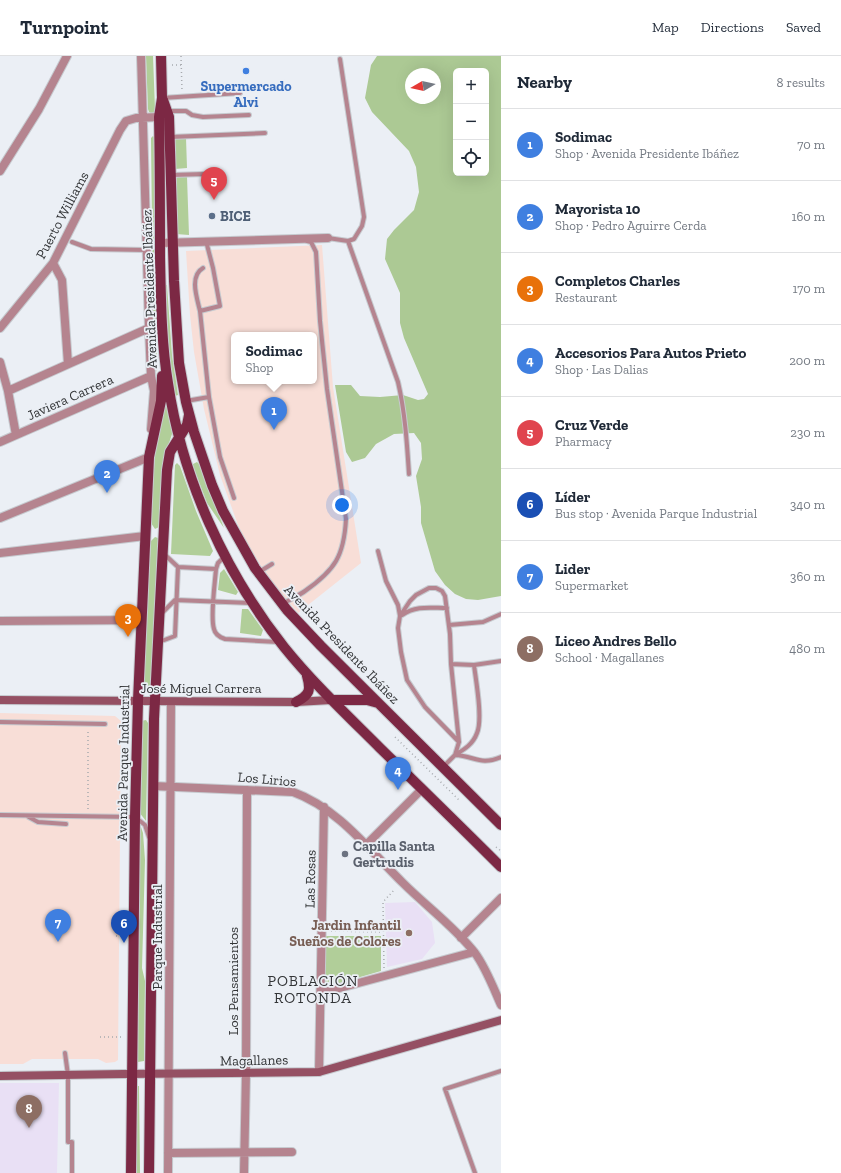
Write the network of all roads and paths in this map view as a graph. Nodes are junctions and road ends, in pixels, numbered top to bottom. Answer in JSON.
{"nodes":[{"id":1,"x":67,"y":56,"type":"edge"},
{"id":2,"x":141,"y":56,"type":"edge"},
{"id":3,"x":160,"y":56,"type":"edge"},
{"id":4,"x":181,"y":56,"type":"edge"},
{"id":5,"x":340,"y":58,"type":"dead end"},
{"id":6,"x":172,"y":65,"type":"dead end"},
{"id":7,"x":181,"y":65,"type":"junction"},
{"id":8,"x":240,"y":93,"type":"dead end"},
{"id":9,"x":182,"y":97,"type":"junction"},
{"id":10,"x":162,"y":98,"type":"junction"},
{"id":11,"x":163,"y":114,"type":"junction"},
{"id":12,"x":249,"y":115,"type":"dead end"},
{"id":13,"x":143,"y":118,"type":"junction"},
{"id":14,"x":265,"y":133,"type":"dead end"},
{"id":15,"x":170,"y":137,"type":"junction"},
{"id":16,"x":0,"y":171,"type":"edge"},
{"id":17,"x":205,"y":174,"type":"dead end"},
{"id":18,"x":171,"y":175,"type":"junction"},
{"id":19,"x":301,"y":238,"type":"junction"},
{"id":20,"x":328,"y":238,"type":"joint"},
{"id":21,"x":348,"y":241,"type":"junction"},
{"id":22,"x":72,"y":242,"type":"dead end"},
{"id":23,"x":206,"y":242,"type":"junction"},
{"id":24,"x":160,"y":243,"type":"junction"},
{"id":25,"x":173,"y":243,"type":"junction"},
{"id":26,"x":147,"y":250,"type":"junction"},
{"id":27,"x":53,"y":263,"type":"junction"},
{"id":28,"x":203,"y":268,"type":"dead end"},
{"id":29,"x":200,"y":310,"type":"junction"},
{"id":30,"x":0,"y":328,"type":"edge"},
{"id":31,"x":149,"y":328,"type":"junction"},
{"id":32,"x":164,"y":356,"type":"junction"},
{"id":33,"x":0,"y":362,"type":"edge"},
{"id":34,"x":68,"y":364,"type":"junction"},
{"id":35,"x":151,"y":376,"type":"junction"},
{"id":36,"x":8,"y":391,"type":"junction"},
{"id":37,"x":209,"y":396,"type":"junction"},
{"id":38,"x":186,"y":402,"type":"junction"},
{"id":39,"x":189,"y":415,"type":"junction"},
{"id":40,"x":16,"y":435,"type":"junction"},
{"id":41,"x":180,"y":437,"type":"junction"},
{"id":42,"x":0,"y":442,"type":"edge"},
{"id":43,"x":149,"y":457,"type":"junction"},
{"id":44,"x":409,"y":474,"type":"dead end"},
{"id":45,"x":234,"y":498,"type":"dead end"},
{"id":46,"x":0,"y":518,"type":"edge"},
{"id":47,"x":145,"y":536,"type":"junction"},
{"id":48,"x":164,"y":538,"type":"junction"},
{"id":49,"x":378,"y":551,"type":"dead end"},
{"id":50,"x":0,"y":553,"type":"edge"},
{"id":51,"x":163,"y":553,"type":"junction"},
{"id":52,"x":225,"y":556,"type":"junction"},
{"id":53,"x":272,"y":564,"type":"dead end"},
{"id":54,"x":178,"y":567,"type":"junction"},
{"id":55,"x":216,"y":569,"type":"junction"},
{"id":56,"x":259,"y":572,"type":"junction"},
{"id":57,"x":175,"y":600,"type":"junction"},
{"id":58,"x":214,"y":601,"type":"junction"},
{"id":59,"x":253,"y":603,"type":"junction"},
{"id":60,"x":282,"y":604,"type":"junction"},
{"id":61,"x":447,"y":608,"type":"junction"},
{"id":62,"x":501,"y":614,"type":"edge"},
{"id":63,"x":160,"y":615,"type":"junction"},
{"id":64,"x":400,"y":616,"type":"junction"},
{"id":65,"x":141,"y":620,"type":"junction"},
{"id":66,"x":0,"y":621,"type":"edge"},
{"id":67,"x":449,"y":625,"type":"junction"},
{"id":68,"x":158,"y":642,"type":"junction"},
{"id":69,"x":280,"y":642,"type":"junction"},
{"id":70,"x":501,"y":661,"type":"edge"},
{"id":71,"x":451,"y":664,"type":"junction"},
{"id":72,"x":474,"y":664,"type":"junction"},
{"id":73,"x":306,"y":674,"type":"junction"},
{"id":74,"x":0,"y":700,"type":"edge"},
{"id":75,"x":331,"y":700,"type":"junction"},
{"id":76,"x":138,"y":701,"type":"junction"},
{"id":77,"x":155,"y":702,"type":"junction"},
{"id":78,"x":171,"y":702,"type":"junction"},
{"id":79,"x":296,"y":702,"type":"junction"},
{"id":80,"x":380,"y":704,"type":"junction"},
{"id":81,"x":0,"y":722,"type":"edge"},
{"id":82,"x":105,"y":724,"type":"dead end"},
{"id":83,"x":88,"y":732,"type":"dead end"},
{"id":84,"x":395,"y":737,"type":"dead end"},
{"id":85,"x":459,"y":742,"type":"junction"},
{"id":86,"x":455,"y":755,"type":"junction"},
{"id":87,"x":501,"y":757,"type":"edge"},
{"id":88,"x":442,"y":767,"type":"junction"},
{"id":89,"x":153,"y":786,"type":"junction"},
{"id":90,"x":171,"y":787,"type":"junction"},
{"id":91,"x":422,"y":789,"type":"junction"},
{"id":92,"x":247,"y":790,"type":"junction"},
{"id":93,"x":459,"y":800,"type":"dead end"},
{"id":94,"x":324,"y":807,"type":"junction"},
{"id":95,"x":0,"y":815,"type":"edge"},
{"id":96,"x":26,"y":815,"type":"junction"},
{"id":97,"x":88,"y":816,"type":"junction"},
{"id":98,"x":135,"y":817,"type":"junction"},
{"id":99,"x":66,"y":824,"type":"dead end"},
{"id":100,"x":501,"y":825,"type":"edge"},
{"id":101,"x":152,"y":844,"type":"junction"},
{"id":102,"x":366,"y":845,"type":"junction"},
{"id":103,"x":501,"y":867,"type":"edge"},
{"id":104,"x":402,"y":882,"type":"junction"},
{"id":105,"x":501,"y":898,"type":"edge"},
{"id":106,"x":322,"y":931,"type":"junction"},
{"id":107,"x":383,"y":932,"type":"junction"},
{"id":108,"x":116,"y":936,"type":"dead end"},
{"id":109,"x":123,"y":936,"type":"dead end"},
{"id":110,"x":461,"y":938,"type":"junction"},
{"id":111,"x":474,"y":952,"type":"junction"},
{"id":112,"x":384,"y":976,"type":"junction"},
{"id":113,"x":321,"y":993,"type":"junction"},
{"id":114,"x":501,"y":1005,"type":"edge"},
{"id":115,"x":501,"y":1020,"type":"edge"},
{"id":116,"x":100,"y":1037,"type":"dead end"},
{"id":117,"x":124,"y":1037,"type":"dead end"},
{"id":118,"x":65,"y":1053,"type":"dead end"},
{"id":119,"x":319,"y":1072,"type":"junction"},
{"id":120,"x":501,"y":1072,"type":"edge"},
{"id":121,"x":246,"y":1073,"type":"junction"},
{"id":122,"x":132,"y":1074,"type":"junction"},
{"id":123,"x":149,"y":1074,"type":"junction"},
{"id":124,"x":168,"y":1074,"type":"junction"},
{"id":125,"x":68,"y":1075,"type":"junction"},
{"id":126,"x":0,"y":1076,"type":"edge"},
{"id":127,"x":244,"y":1152,"type":"junction"},
{"id":128,"x":292,"y":1152,"type":"dead end"},
{"id":129,"x":168,"y":1153,"type":"junction"},
{"id":130,"x":72,"y":1173,"type":"edge"},
{"id":131,"x":131,"y":1173,"type":"edge"},
{"id":132,"x":149,"y":1173,"type":"edge"},
{"id":133,"x":168,"y":1173,"type":"edge"},
{"id":134,"x":244,"y":1173,"type":"edge"},
{"id":135,"x":475,"y":1173,"type":"edge"}],
"edges":[{"from":1,"to":16,"type":"street"},
{"from":2,"to":13,"type":"street","name":"Avenida Presidente Ibáñez"},
{"from":3,"to":10,"type":"main road","name":"Avenida Presidente Ibáñez"},
{"from":4,"to":7,"type":"path"},
{"from":5,"to":21,"type":"lane"},
{"from":6,"to":7,"type":"path"},
{"from":7,"to":9,"type":"path"},
{"from":8,"to":9,"type":"lane"},
{"from":9,"to":10,"type":"lane"},
{"from":10,"to":11,"type":"main road","name":"Avenida Presidente Ibáñez"},
{"from":11,"to":12,"type":"lane"},
{"from":11,"to":13,"type":"street","name":"Puerto Williams"},
{"from":11,"to":15,"type":"main road","name":"Avenida Presidente Ibáñez"},
{"from":11,"to":24,"type":"main road","name":"Avenida Presidente Ibáñez"},
{"from":13,"to":26,"type":"street","name":"Avenida Presidente Ibáñez"},
{"from":13,"to":27,"type":"street","name":"Puerto Williams"},
{"from":14,"to":15,"type":"lane"},
{"from":15,"to":18,"type":"main road","name":"Avenida Presidente Ibáñez"},
{"from":17,"to":18,"type":"lane"},
{"from":18,"to":25,"type":"main road","name":"Avenida Presidente Ibáñez"},
{"from":19,"to":20,"type":"street"},
{"from":19,"to":23,"type":"street"},
{"from":19,"to":60,"type":"lane"},
{"from":20,"to":21,"type":"lane"},
{"from":21,"to":44,"type":"lane"},
{"from":22,"to":26,"type":"lane"},
{"from":23,"to":25,"type":"street"},
{"from":23,"to":29,"type":"lane"},
{"from":24,"to":25,"type":"street"},
{"from":24,"to":32,"type":"main road","name":"Avenida Presidente Ibáñez"},
{"from":25,"to":38,"type":"main road","name":"Avenida Presidente Ibáñez"},
{"from":26,"to":31,"type":"street","name":"Avenida Presidente Ibáñez"},
{"from":27,"to":30,"type":"street","name":"Puerto Williams"},
{"from":27,"to":34,"type":"street"},
{"from":28,"to":29,"type":"lane"},
{"from":29,"to":37,"type":"lane"},
{"from":31,"to":34,"type":"street"},
{"from":31,"to":35,"type":"street","name":"Avenida Presidente Ibáñez"},
{"from":32,"to":41,"type":"main road","name":"Avenida Presidente Ibáñez"},
{"from":32,"to":43,"type":"main road","name":"Avenida Parque Industrial"},
{"from":33,"to":36,"type":"street"},
{"from":34,"to":36,"type":"street"},
{"from":35,"to":40,"type":"street","name":"Javiera Carrera"},
{"from":35,"to":43,"type":"street","name":"Avenida Presidente Ibáñez"},
{"from":36,"to":40,"type":"street"},
{"from":37,"to":38,"type":"lane"},
{"from":37,"to":45,"type":"lane"},
{"from":38,"to":39,"type":"main road","name":"Avenida Presidente Ibáñez"},
{"from":39,"to":41,"type":"main road"},
{"from":39,"to":56,"type":"main road","name":"Avenida Presidente Ibáñez"},
{"from":40,"to":42,"type":"street","name":"Javiera Carrera"},
{"from":41,"to":48,"type":"main road"},
{"from":41,"to":52,"type":"main road","name":"Avenida Presidente Ibáñez"},
{"from":43,"to":46,"type":"street"},
{"from":43,"to":47,"type":"main road","name":"Avenida Parque Industrial"},
{"from":47,"to":48,"type":"main road"},
{"from":47,"to":50,"type":"street"},
{"from":47,"to":65,"type":"main road","name":"Avenida Parque Industrial"},
{"from":48,"to":51,"type":"main road"},
{"from":49,"to":64,"type":"lane"},
{"from":51,"to":54,"type":"lane"},
{"from":51,"to":63,"type":"main road"},
{"from":52,"to":55,"type":"lane"},
{"from":52,"to":59,"type":"main road","name":"Avenida Presidente Ibáñez"},
{"from":53,"to":56,"type":"lane"},
{"from":54,"to":55,"type":"lane"},
{"from":54,"to":57,"type":"lane"},
{"from":55,"to":58,"type":"lane"},
{"from":56,"to":60,"type":"main road","name":"Avenida Presidente Ibáñez"},
{"from":57,"to":58,"type":"lane"},
{"from":57,"to":63,"type":"lane"},
{"from":57,"to":68,"type":"lane"},
{"from":58,"to":59,"type":"lane"},
{"from":58,"to":69,"type":"lane"},
{"from":59,"to":69,"type":"main road","name":"Avenida Presidente Ibáñez"},
{"from":60,"to":80,"type":"main road","name":"Avenida Presidente Ibáñez"},
{"from":61,"to":64,"type":"lane"},
{"from":61,"to":64,"type":"lane"},
{"from":61,"to":67,"type":"lane"},
{"from":62,"to":67,"type":"lane"},
{"from":63,"to":68,"type":"main road"},
{"from":64,"to":85,"type":"lane"},
{"from":65,"to":66,"type":"street"},
{"from":65,"to":76,"type":"main road","name":"Avenida Parque Industrial"},
{"from":67,"to":71,"type":"lane"},
{"from":68,"to":77,"type":"main road"},
{"from":69,"to":73,"type":"main road","name":"Avenida Presidente Ibáñez"},
{"from":70,"to":72,"type":"lane"},
{"from":71,"to":72,"type":"lane"},
{"from":71,"to":85,"type":"lane"},
{"from":72,"to":86,"type":"lane"},
{"from":73,"to":75,"type":"main road","name":"Avenida Presidente Ibáñez"},
{"from":73,"to":79,"type":"main road"},
{"from":74,"to":76,"type":"street","name":"José Miguel Carrera"},
{"from":75,"to":79,"type":"street","name":"José Miguel Carrera"},
{"from":75,"to":80,"type":"main road"},
{"from":75,"to":91,"type":"main road","name":"Avenida Presidente Ibáñez"},
{"from":76,"to":77,"type":"street","name":"José Miguel Carrera"},
{"from":76,"to":98,"type":"main road","name":"Avenida Parque Industrial"},
{"from":77,"to":78,"type":"street","name":"José Miguel Carrera"},
{"from":77,"to":89,"type":"main road"},
{"from":78,"to":79,"type":"street","name":"José Miguel Carrera"},
{"from":78,"to":90,"type":"street","name":"Parque Industrial"},
{"from":80,"to":88,"type":"main road","name":"Avenida Presidente Ibáñez"},
{"from":81,"to":82,"type":"lane"},
{"from":83,"to":97,"type":"path"},
{"from":84,"to":93,"type":"path"},
{"from":85,"to":86,"type":"lane"},
{"from":86,"to":87,"type":"lane"},
{"from":86,"to":88,"type":"lane"},
{"from":88,"to":100,"type":"main road","name":"Avenida Presidente Ibáñez"},
{"from":89,"to":90,"type":"street","name":"Los Lirios"},
{"from":89,"to":101,"type":"main road"},
{"from":90,"to":92,"type":"street","name":"Los Lirios"},
{"from":90,"to":124,"type":"street","name":"Parque Industrial"},
{"from":91,"to":102,"type":"street"},
{"from":91,"to":103,"type":"main road","name":"Avenida Presidente Ibáñez"},
{"from":92,"to":94,"type":"street","name":"Los Lirios"},
{"from":92,"to":121,"type":"street","name":"Los Pensamientos"},
{"from":94,"to":102,"type":"street","name":"Los Lirios"},
{"from":94,"to":106,"type":"street","name":"Las Rosas"},
{"from":95,"to":96,"type":"lane"},
{"from":96,"to":97,"type":"lane"},
{"from":96,"to":99,"type":"lane"},
{"from":97,"to":98,"type":"lane"},
{"from":98,"to":101,"type":"lane"},
{"from":98,"to":122,"type":"main road","name":"Avenida Parque Industrial"},
{"from":101,"to":123,"type":"main road"},
{"from":102,"to":104,"type":"street","name":"Los Lirios"},
{"from":104,"to":107,"type":"path"},
{"from":104,"to":110,"type":"street","name":"Los Lirios"},
{"from":105,"to":110,"type":"street"},
{"from":106,"to":107,"type":"path"},
{"from":106,"to":113,"type":"street","name":"Las Rosas"},
{"from":107,"to":112,"type":"path"},
{"from":108,"to":109,"type":"path"},
{"from":110,"to":111,"type":"street","name":"Los Lirios"},
{"from":111,"to":112,"type":"street"},
{"from":111,"to":114,"type":"street","name":"Los Lirios"},
{"from":112,"to":113,"type":"street"},
{"from":113,"to":119,"type":"street","name":"Las Rosas"},
{"from":115,"to":119,"type":"street","name":"Magallanes"},
{"from":116,"to":117,"type":"path"},
{"from":118,"to":125,"type":"lane"},
{"from":119,"to":121,"type":"street","name":"Magallanes"},
{"from":120,"to":135,"type":"lane"},
{"from":121,"to":124,"type":"street","name":"Magallanes"},
{"from":121,"to":127,"type":"street","name":"Los Pensamientos"},
{"from":122,"to":123,"type":"street","name":"Magallanes"},
{"from":122,"to":125,"type":"street","name":"Magallanes"},
{"from":122,"to":131,"type":"main road","name":"Avenida Parque Industrial"},
{"from":123,"to":124,"type":"street","name":"Magallanes"},
{"from":123,"to":132,"type":"main road"},
{"from":124,"to":129,"type":"street","name":"Parque Industrial"},
{"from":125,"to":126,"type":"street","name":"Magallanes"},
{"from":125,"to":130,"type":"lane"},
{"from":127,"to":128,"type":"street"},
{"from":127,"to":129,"type":"street"},
{"from":127,"to":134,"type":"street","name":"Los Pensamientos"},
{"from":129,"to":133,"type":"street","name":"Parque Industrial"}]}
